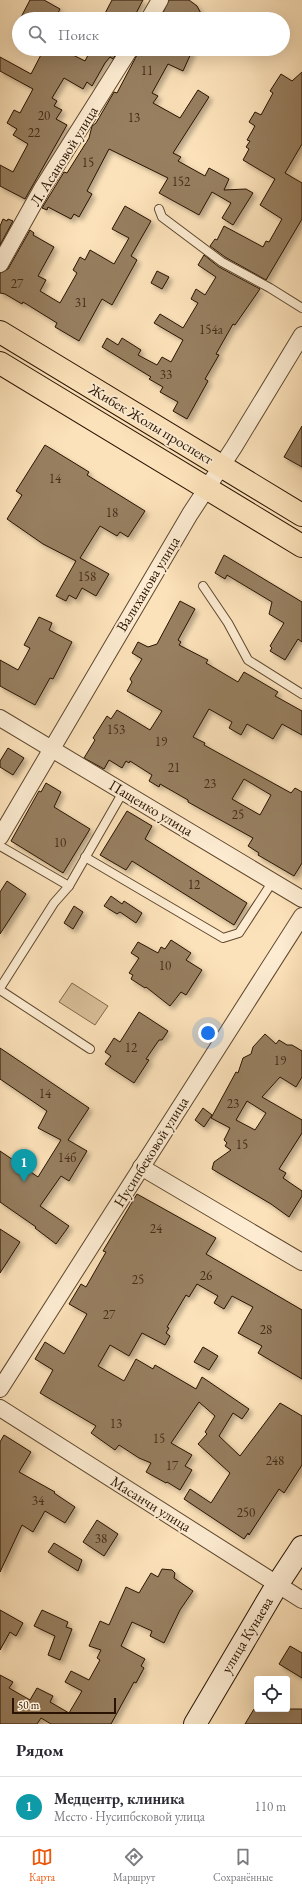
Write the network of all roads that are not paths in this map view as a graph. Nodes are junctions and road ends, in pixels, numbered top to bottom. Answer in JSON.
{"nodes":[{"id":1,"x":160,"y":0,"type":"edge"},
{"id":2,"x":153,"y":12,"type":"edge"},
{"id":3,"x":126,"y":56,"type":"edge"},
{"id":4,"x":159,"y":209,"type":"dead end"},
{"id":5,"x":0,"y":264,"type":"edge"},
{"id":6,"x":302,"y":308,"type":"edge"},
{"id":7,"x":0,"y":332,"type":"edge"},
{"id":8,"x":302,"y":335,"type":"edge"},
{"id":9,"x":0,"y":363,"type":"edge"},
{"id":10,"x":221,"y":466,"type":"junction"},
{"id":11,"x":207,"y":488,"type":"junction"},
{"id":12,"x":302,"y":515,"type":"edge"},
{"id":13,"x":302,"y":546,"type":"edge"},
{"id":14,"x":203,"y":586,"type":"dead end"},
{"id":15,"x":302,"y":694,"type":"edge"},
{"id":16,"x":0,"y":718,"type":"edge"},
{"id":17,"x":53,"y":749,"type":"junction"},
{"id":18,"x":123,"y":792,"type":"junction"},
{"id":19,"x":0,"y":837,"type":"edge"},
{"id":20,"x":0,"y":846,"type":"edge"},
{"id":21,"x":85,"y":857,"type":"junction"},
{"id":22,"x":273,"y":881,"type":"junction"},
{"id":23,"x":69,"y":886,"type":"junction"},
{"id":24,"x":302,"y":899,"type":"edge"},
{"id":25,"x":302,"y":916,"type":"edge"},
{"id":26,"x":0,"y":989,"type":"edge"},
{"id":27,"x":90,"y":1049,"type":"dead end"},
{"id":28,"x":141,"y":1167,"type":"junction"},
{"id":29,"x":302,"y":1262,"type":"edge"},
{"id":30,"x":0,"y":1389,"type":"edge"},
{"id":31,"x":0,"y":1408,"type":"edge"},
{"id":32,"x":302,"y":1547,"type":"edge"},
{"id":33,"x":277,"y":1585,"type":"junction"},
{"id":34,"x":302,"y":1600,"type":"edge"},
{"id":35,"x":194,"y":1724,"type":"edge"}],
"edges":[{"from":1,"to":2,"type":"street"},
{"from":3,"to":5,"type":"street","name":"Л. Асановой улица"},
{"from":4,"to":6,"type":"lane"},
{"from":7,"to":10,"type":"highway","name":"Жибек Жолы проспект"},
{"from":8,"to":10,"type":"street","name":"Валиханова улица"},
{"from":9,"to":11,"type":"highway","name":"Жибек Жолы проспект"},
{"from":10,"to":11,"type":"street","name":"Валиханова улица"},
{"from":10,"to":12,"type":"highway","name":"Жибек Жолы проспект"},
{"from":11,"to":13,"type":"highway","name":"Жибек Жолы проспект"},
{"from":11,"to":17,"type":"street","name":"Валиханова улица"},
{"from":14,"to":15,"type":"lane"},
{"from":16,"to":17,"type":"street","name":"Пащенко улица"},
{"from":17,"to":18,"type":"street","name":"Пащенко улица"},
{"from":17,"to":19,"type":"street","name":"Валиханова улица"},
{"from":18,"to":21,"type":"lane"},
{"from":18,"to":22,"type":"street","name":"Пащенко улица"},
{"from":20,"to":23,"type":"lane"},
{"from":21,"to":22,"type":"lane"},
{"from":21,"to":23,"type":"lane"},
{"from":22,"to":24,"type":"street","name":"Пащенко улица"},
{"from":23,"to":26,"type":"lane"},
{"from":25,"to":28,"type":"street","name":"Нусипбековой улица"},
{"from":26,"to":27,"type":"lane"},
{"from":28,"to":29,"type":"street"},
{"from":28,"to":30,"type":"street","name":"Нусипбековой улица"},
{"from":31,"to":33,"type":"street","name":"Масанчи улица"},
{"from":32,"to":33,"type":"main road","name":"улица Кунаева"},
{"from":33,"to":34,"type":"street","name":"Масанчи улица"},
{"from":33,"to":35,"type":"main road","name":"улица Кунаева"}]}
